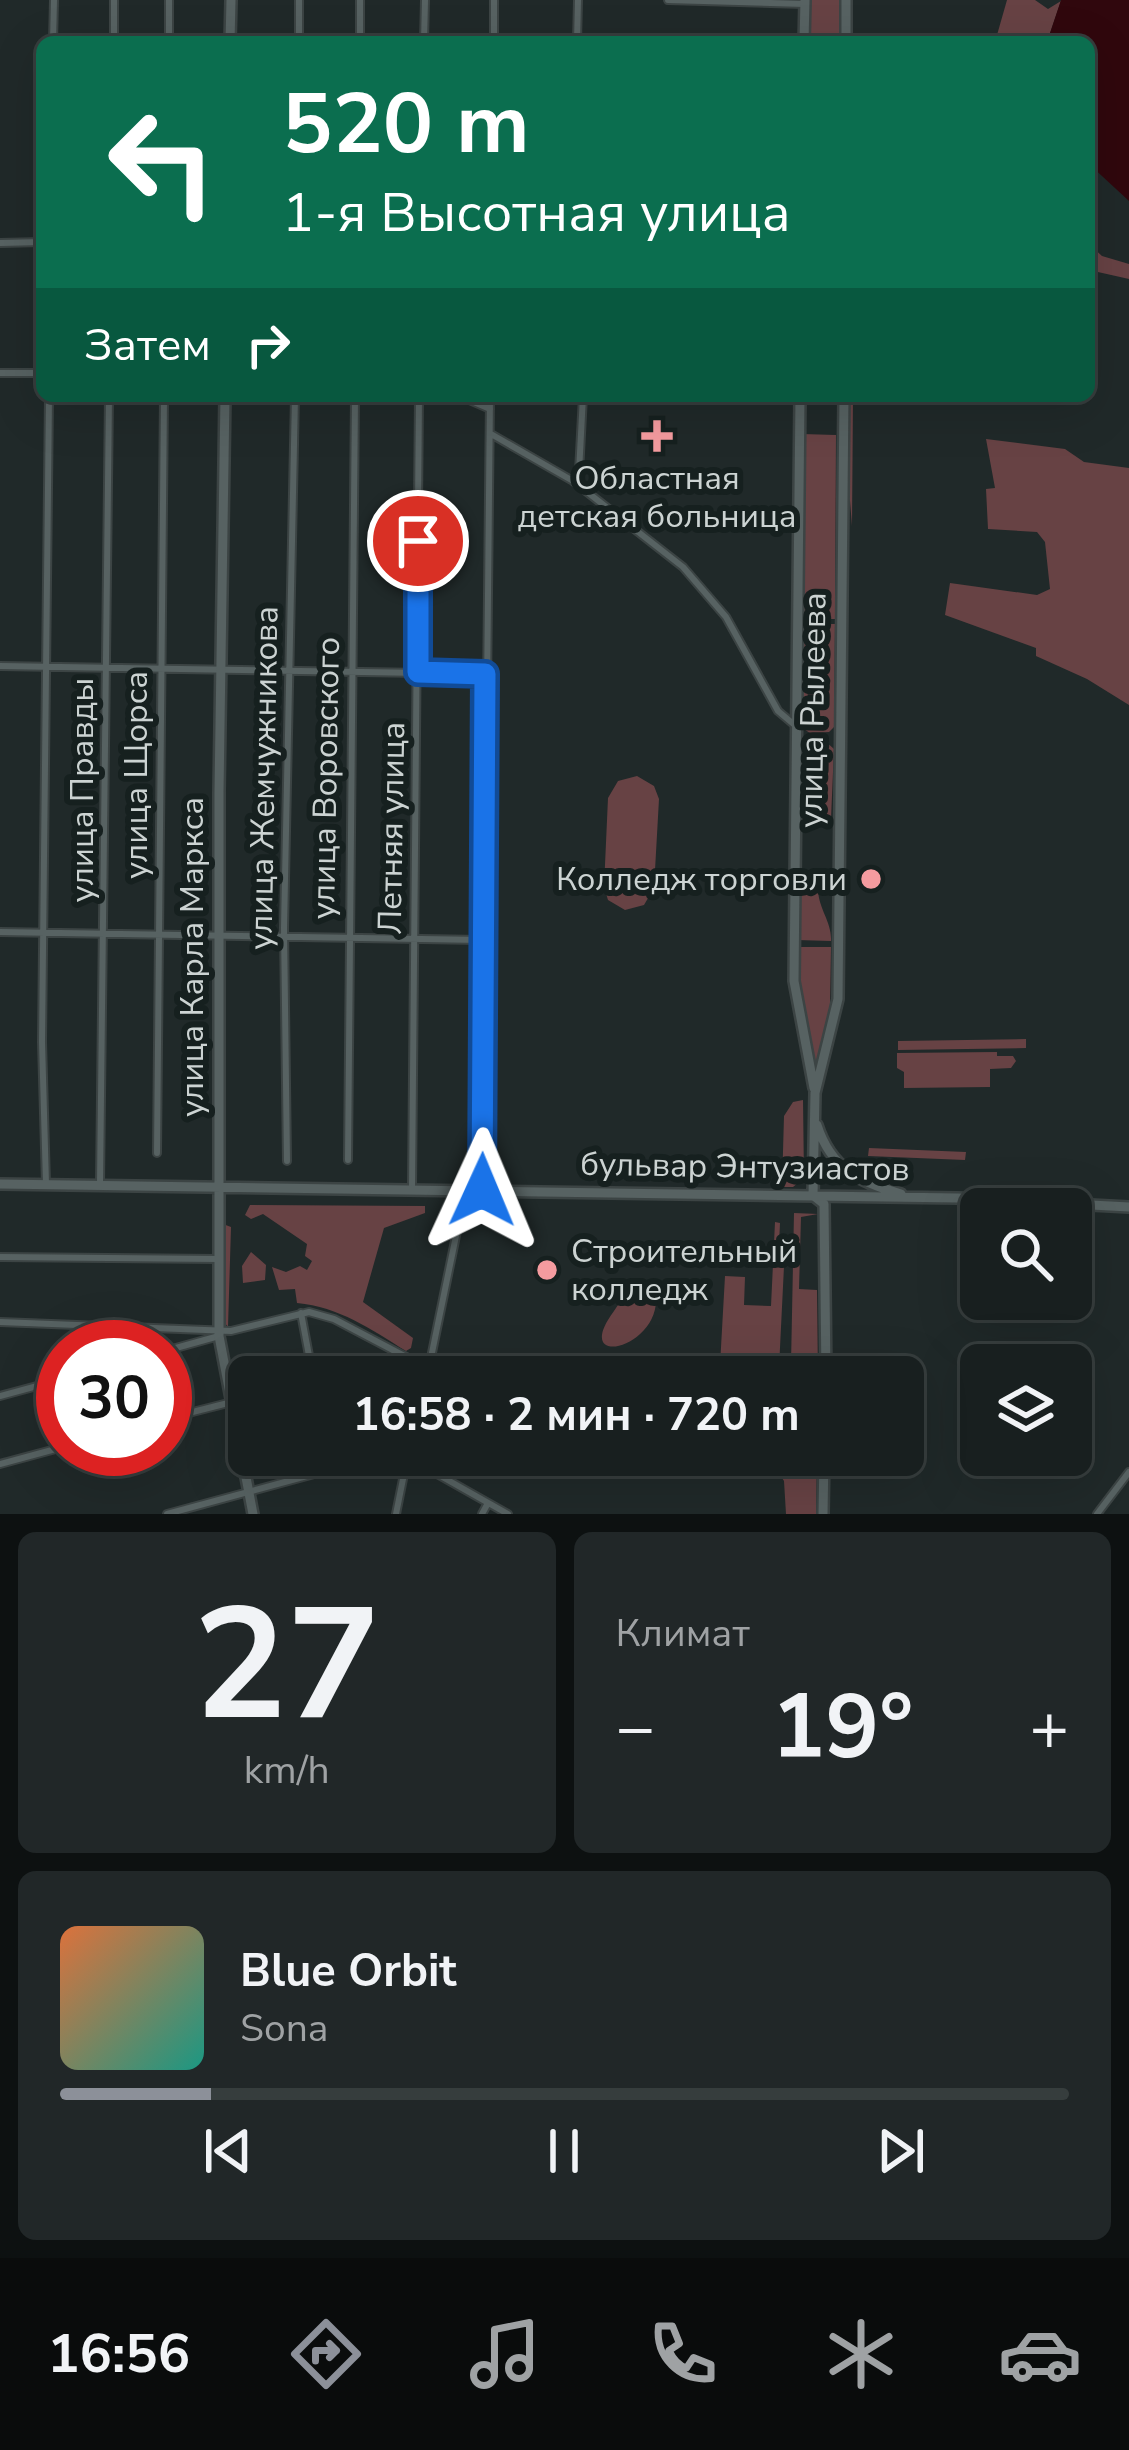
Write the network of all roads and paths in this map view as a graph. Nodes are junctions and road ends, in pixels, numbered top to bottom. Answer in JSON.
{"nodes":[{"id":1,"x":54,"y":0,"type":"edge"},
{"id":2,"x":114,"y":0,"type":"edge"},
{"id":3,"x":169,"y":0,"type":"edge"},
{"id":4,"x":231,"y":0,"type":"edge"},
{"id":5,"x":299,"y":0,"type":"edge"},
{"id":6,"x":360,"y":0,"type":"edge"},
{"id":7,"x":425,"y":0,"type":"edge"},
{"id":8,"x":494,"y":0,"type":"edge"},
{"id":9,"x":578,"y":0,"type":"edge"},
{"id":10,"x":668,"y":0,"type":"edge"},
{"id":11,"x":846,"y":0,"type":"edge"},
{"id":12,"x":805,"y":2,"type":"edge"},
{"id":13,"x":53,"y":36,"type":"edge"},
{"id":14,"x":114,"y":36,"type":"edge"},
{"id":15,"x":169,"y":36,"type":"edge"},
{"id":16,"x":230,"y":36,"type":"edge"},
{"id":17,"x":299,"y":36,"type":"edge"},
{"id":18,"x":360,"y":36,"type":"edge"},
{"id":19,"x":424,"y":36,"type":"edge"},
{"id":20,"x":494,"y":36,"type":"edge"},
{"id":21,"x":577,"y":36,"type":"edge"},
{"id":22,"x":804,"y":36,"type":"edge"},
{"id":23,"x":846,"y":36,"type":"edge"},
{"id":24,"x":36,"y":242,"type":"edge"},
{"id":25,"x":0,"y":243,"type":"edge"},
{"id":26,"x":36,"y":373,"type":"edge"},
{"id":27,"x":0,"y":374,"type":"edge"},
{"id":28,"x":49,"y":402,"type":"edge"},
{"id":29,"x":109,"y":402,"type":"edge"},
{"id":30,"x":164,"y":402,"type":"edge"},
{"id":31,"x":225,"y":402,"type":"edge"},
{"id":32,"x":295,"y":402,"type":"edge"},
{"id":33,"x":355,"y":402,"type":"edge"},
{"id":34,"x":419,"y":402,"type":"edge"},
{"id":35,"x":474,"y":402,"type":"edge"},
{"id":36,"x":490,"y":402,"type":"edge"},
{"id":37,"x":583,"y":402,"type":"edge"},
{"id":38,"x":800,"y":402,"type":"edge"},
{"id":39,"x":844,"y":402,"type":"edge"},
{"id":40,"x":490,"y":409,"type":"junction"},
{"id":41,"x":490,"y":434,"type":"junction"},
{"id":42,"x":573,"y":481,"type":"junction"},
{"id":43,"x":0,"y":666,"type":"edge"},
{"id":44,"x":46,"y":667,"type":"junction"},
{"id":45,"x":106,"y":668,"type":"junction"},
{"id":46,"x":161,"y":668,"type":"junction"},
{"id":47,"x":221,"y":669,"type":"junction"},
{"id":48,"x":290,"y":670,"type":"junction"},
{"id":49,"x":352,"y":671,"type":"junction"},
{"id":50,"x":418,"y":672,"type":"junction"},
{"id":51,"x":485,"y":674,"type":"junction"},
{"id":52,"x":797,"y":727,"type":"junction"},
{"id":53,"x":0,"y":932,"type":"edge"},
{"id":54,"x":44,"y":933,"type":"junction"},
{"id":55,"x":105,"y":934,"type":"junction"},
{"id":56,"x":160,"y":935,"type":"junction"},
{"id":57,"x":220,"y":936,"type":"junction"},
{"id":58,"x":284,"y":937,"type":"junction"},
{"id":59,"x":348,"y":938,"type":"junction"},
{"id":60,"x":414,"y":939,"type":"junction"},
{"id":61,"x":483,"y":940,"type":"junction"},
{"id":62,"x":815,"y":1094,"type":"junction"},
{"id":63,"x":814,"y":1114,"type":"junction"},
{"id":64,"x":157,"y":1153,"type":"dead end"},
{"id":65,"x":347,"y":1160,"type":"dead end"},
{"id":66,"x":287,"y":1161,"type":"dead end"},
{"id":67,"x":0,"y":1184,"type":"edge"},
{"id":68,"x":46,"y":1184,"type":"junction"},
{"id":69,"x":100,"y":1184,"type":"junction"},
{"id":70,"x":219,"y":1186,"type":"junction"},
{"id":71,"x":412,"y":1189,"type":"junction"},
{"id":72,"x":465,"y":1190,"type":"junction"},
{"id":73,"x":482,"y":1190,"type":"junction"},
{"id":74,"x":813,"y":1196,"type":"junction"},
{"id":75,"x":912,"y":1198,"type":"junction"},
{"id":76,"x":1129,"y":1207,"type":"edge"},
{"id":77,"x":0,"y":1257,"type":"edge"},
{"id":78,"x":218,"y":1258,"type":"junction"},
{"id":79,"x":302,"y":1313,"type":"junction"},
{"id":80,"x":0,"y":1322,"type":"edge"},
{"id":81,"x":219,"y":1333,"type":"junction"},
{"id":82,"x":192,"y":1342,"type":"edge"},
{"id":83,"x":309,"y":1356,"type":"edge"},
{"id":84,"x":398,"y":1356,"type":"edge"},
{"id":85,"x":431,"y":1356,"type":"edge"},
{"id":86,"x":826,"y":1356,"type":"edge"},
{"id":87,"x":228,"y":1381,"type":"edge"},
{"id":88,"x":36,"y":1386,"type":"edge"},
{"id":89,"x":0,"y":1396,"type":"edge"},
{"id":90,"x":228,"y":1403,"type":"edge"},
{"id":91,"x":192,"y":1412,"type":"edge"},
{"id":92,"x":36,"y":1454,"type":"edge"},
{"id":93,"x":0,"y":1463,"type":"edge"},
{"id":94,"x":1129,"y":1472,"type":"edge"},
{"id":95,"x":246,"y":1476,"type":"edge"},
{"id":96,"x":311,"y":1476,"type":"edge"},
{"id":97,"x":403,"y":1476,"type":"edge"},
{"id":98,"x":441,"y":1476,"type":"edge"},
{"id":99,"x":824,"y":1476,"type":"edge"},
{"id":100,"x":249,"y":1493,"type":"junction"},
{"id":101,"x":488,"y":1503,"type":"junction"},
{"id":102,"x":167,"y":1514,"type":"edge"},
{"id":103,"x":253,"y":1514,"type":"edge"},
{"id":104,"x":396,"y":1514,"type":"edge"},
{"id":105,"x":482,"y":1514,"type":"edge"},
{"id":106,"x":508,"y":1514,"type":"edge"},
{"id":107,"x":823,"y":1514,"type":"edge"},
{"id":108,"x":1097,"y":1514,"type":"edge"}],
"edges":[{"from":1,"to":13,"type":"street"},
{"from":2,"to":14,"type":"street"},
{"from":3,"to":15,"type":"street"},
{"from":4,"to":16,"type":"main road"},
{"from":5,"to":17,"type":"street"},
{"from":6,"to":18,"type":"street"},
{"from":7,"to":19,"type":"street"},
{"from":8,"to":20,"type":"street"},
{"from":9,"to":21,"type":"street"},
{"from":10,"to":12,"type":"street"},
{"from":11,"to":23,"type":"main road"},
{"from":12,"to":22,"type":"main road"},
{"from":24,"to":25,"type":"street"},
{"from":26,"to":27,"type":"street"},
{"from":28,"to":44,"type":"street"},
{"from":29,"to":45,"type":"street","name":"улица Правды"},
{"from":30,"to":46,"type":"street","name":"улица Щорса"},
{"from":31,"to":47,"type":"main road","name":"улица Карла Маркса"},
{"from":32,"to":48,"type":"street","name":"улица Жемчужникова"},
{"from":33,"to":49,"type":"street","name":"улица Воровского"},
{"from":34,"to":50,"type":"street","name":"Летняя улица"},
{"from":35,"to":40,"type":"street"},
{"from":36,"to":40,"type":"street"},
{"from":37,"to":42,"type":"street"},
{"from":38,"to":52,"type":"main road","name":"улица Рылеева"},
{"from":39,"to":62,"type":"main road","name":"улица Рылеева"},
{"from":40,"to":41,"type":"street"},
{"from":41,"to":42,"type":"street"},
{"from":41,"to":51,"type":"street"},
{"from":42,"to":52,"type":"street"},
{"from":43,"to":44,"type":"street"},
{"from":44,"to":45,"type":"street"},
{"from":44,"to":54,"type":"street"},
{"from":45,"to":46,"type":"street"},
{"from":45,"to":55,"type":"street","name":"улица Правды"},
{"from":46,"to":47,"type":"street"},
{"from":46,"to":56,"type":"street","name":"улица Щорса"},
{"from":47,"to":48,"type":"street"},
{"from":47,"to":57,"type":"main road","name":"улица Карла Маркса"},
{"from":48,"to":49,"type":"street"},
{"from":48,"to":58,"type":"street","name":"улица Жемчужникова"},
{"from":49,"to":50,"type":"street"},
{"from":49,"to":59,"type":"street","name":"улица Воровского"},
{"from":50,"to":51,"type":"street"},
{"from":50,"to":60,"type":"street","name":"Летняя улица"},
{"from":51,"to":61,"type":"street"},
{"from":52,"to":62,"type":"main road","name":"улица Рылеева"},
{"from":53,"to":54,"type":"street"},
{"from":54,"to":55,"type":"street"},
{"from":54,"to":68,"type":"street"},
{"from":55,"to":56,"type":"street"},
{"from":55,"to":69,"type":"street","name":"улица Правды"},
{"from":56,"to":57,"type":"street"},
{"from":56,"to":64,"type":"street","name":"улица Щорса"},
{"from":57,"to":58,"type":"street"},
{"from":57,"to":70,"type":"main road","name":"улица Карла Маркса"},
{"from":58,"to":59,"type":"street"},
{"from":58,"to":66,"type":"street","name":"улица Жемчужникова"},
{"from":59,"to":60,"type":"street"},
{"from":59,"to":65,"type":"street","name":"улица Воровского"},
{"from":60,"to":61,"type":"street"},
{"from":60,"to":71,"type":"street","name":"Летняя улица"},
{"from":61,"to":73,"type":"street"},
{"from":62,"to":63,"type":"main road","name":"улица Рылеева"},
{"from":63,"to":74,"type":"main road","name":"улица Рылеева"},
{"from":63,"to":75,"type":"main road"},
{"from":67,"to":68,"type":"main road","name":"бульвар Энтузиастов"},
{"from":68,"to":69,"type":"main road","name":"бульвар Энтузиастов"},
{"from":69,"to":70,"type":"main road","name":"бульвар Энтузиастов"},
{"from":70,"to":71,"type":"main road","name":"бульвар Энтузиастов"},
{"from":70,"to":78,"type":"main road","name":"улица Карла Маркса"},
{"from":71,"to":72,"type":"main road","name":"бульвар Энтузиастов"},
{"from":72,"to":73,"type":"main road","name":"бульвар Энтузиастов"},
{"from":72,"to":85,"type":"street"},
{"from":73,"to":74,"type":"main road","name":"бульвар Энтузиастов"},
{"from":74,"to":75,"type":"main road","name":"бульвар Энтузиастов"},
{"from":74,"to":86,"type":"main road","name":"улица Рылеева"},
{"from":75,"to":76,"type":"main road","name":"бульвар Энтузиастов"},
{"from":77,"to":78,"type":"street"},
{"from":78,"to":81,"type":"main road","name":"улица Карла Маркса"},
{"from":79,"to":81,"type":"street"},
{"from":79,"to":83,"type":"street"},
{"from":79,"to":84,"type":"street"},
{"from":80,"to":81,"type":"street"},
{"from":81,"to":82,"type":"street"},
{"from":81,"to":87,"type":"main road","name":"улица Карла Маркса"},
{"from":88,"to":89,"type":"street"},
{"from":90,"to":91,"type":"street"},
{"from":92,"to":93,"type":"street"},
{"from":94,"to":108,"type":"street"},
{"from":95,"to":100,"type":"main road","name":"улица Карла Маркса"},
{"from":96,"to":100,"type":"street"},
{"from":97,"to":104,"type":"street"},
{"from":98,"to":101,"type":"street"},
{"from":99,"to":107,"type":"main road"},
{"from":100,"to":102,"type":"street"},
{"from":100,"to":103,"type":"main road","name":"улица Карла Маркса"},
{"from":101,"to":105,"type":"street"},
{"from":101,"to":106,"type":"street"}]}
